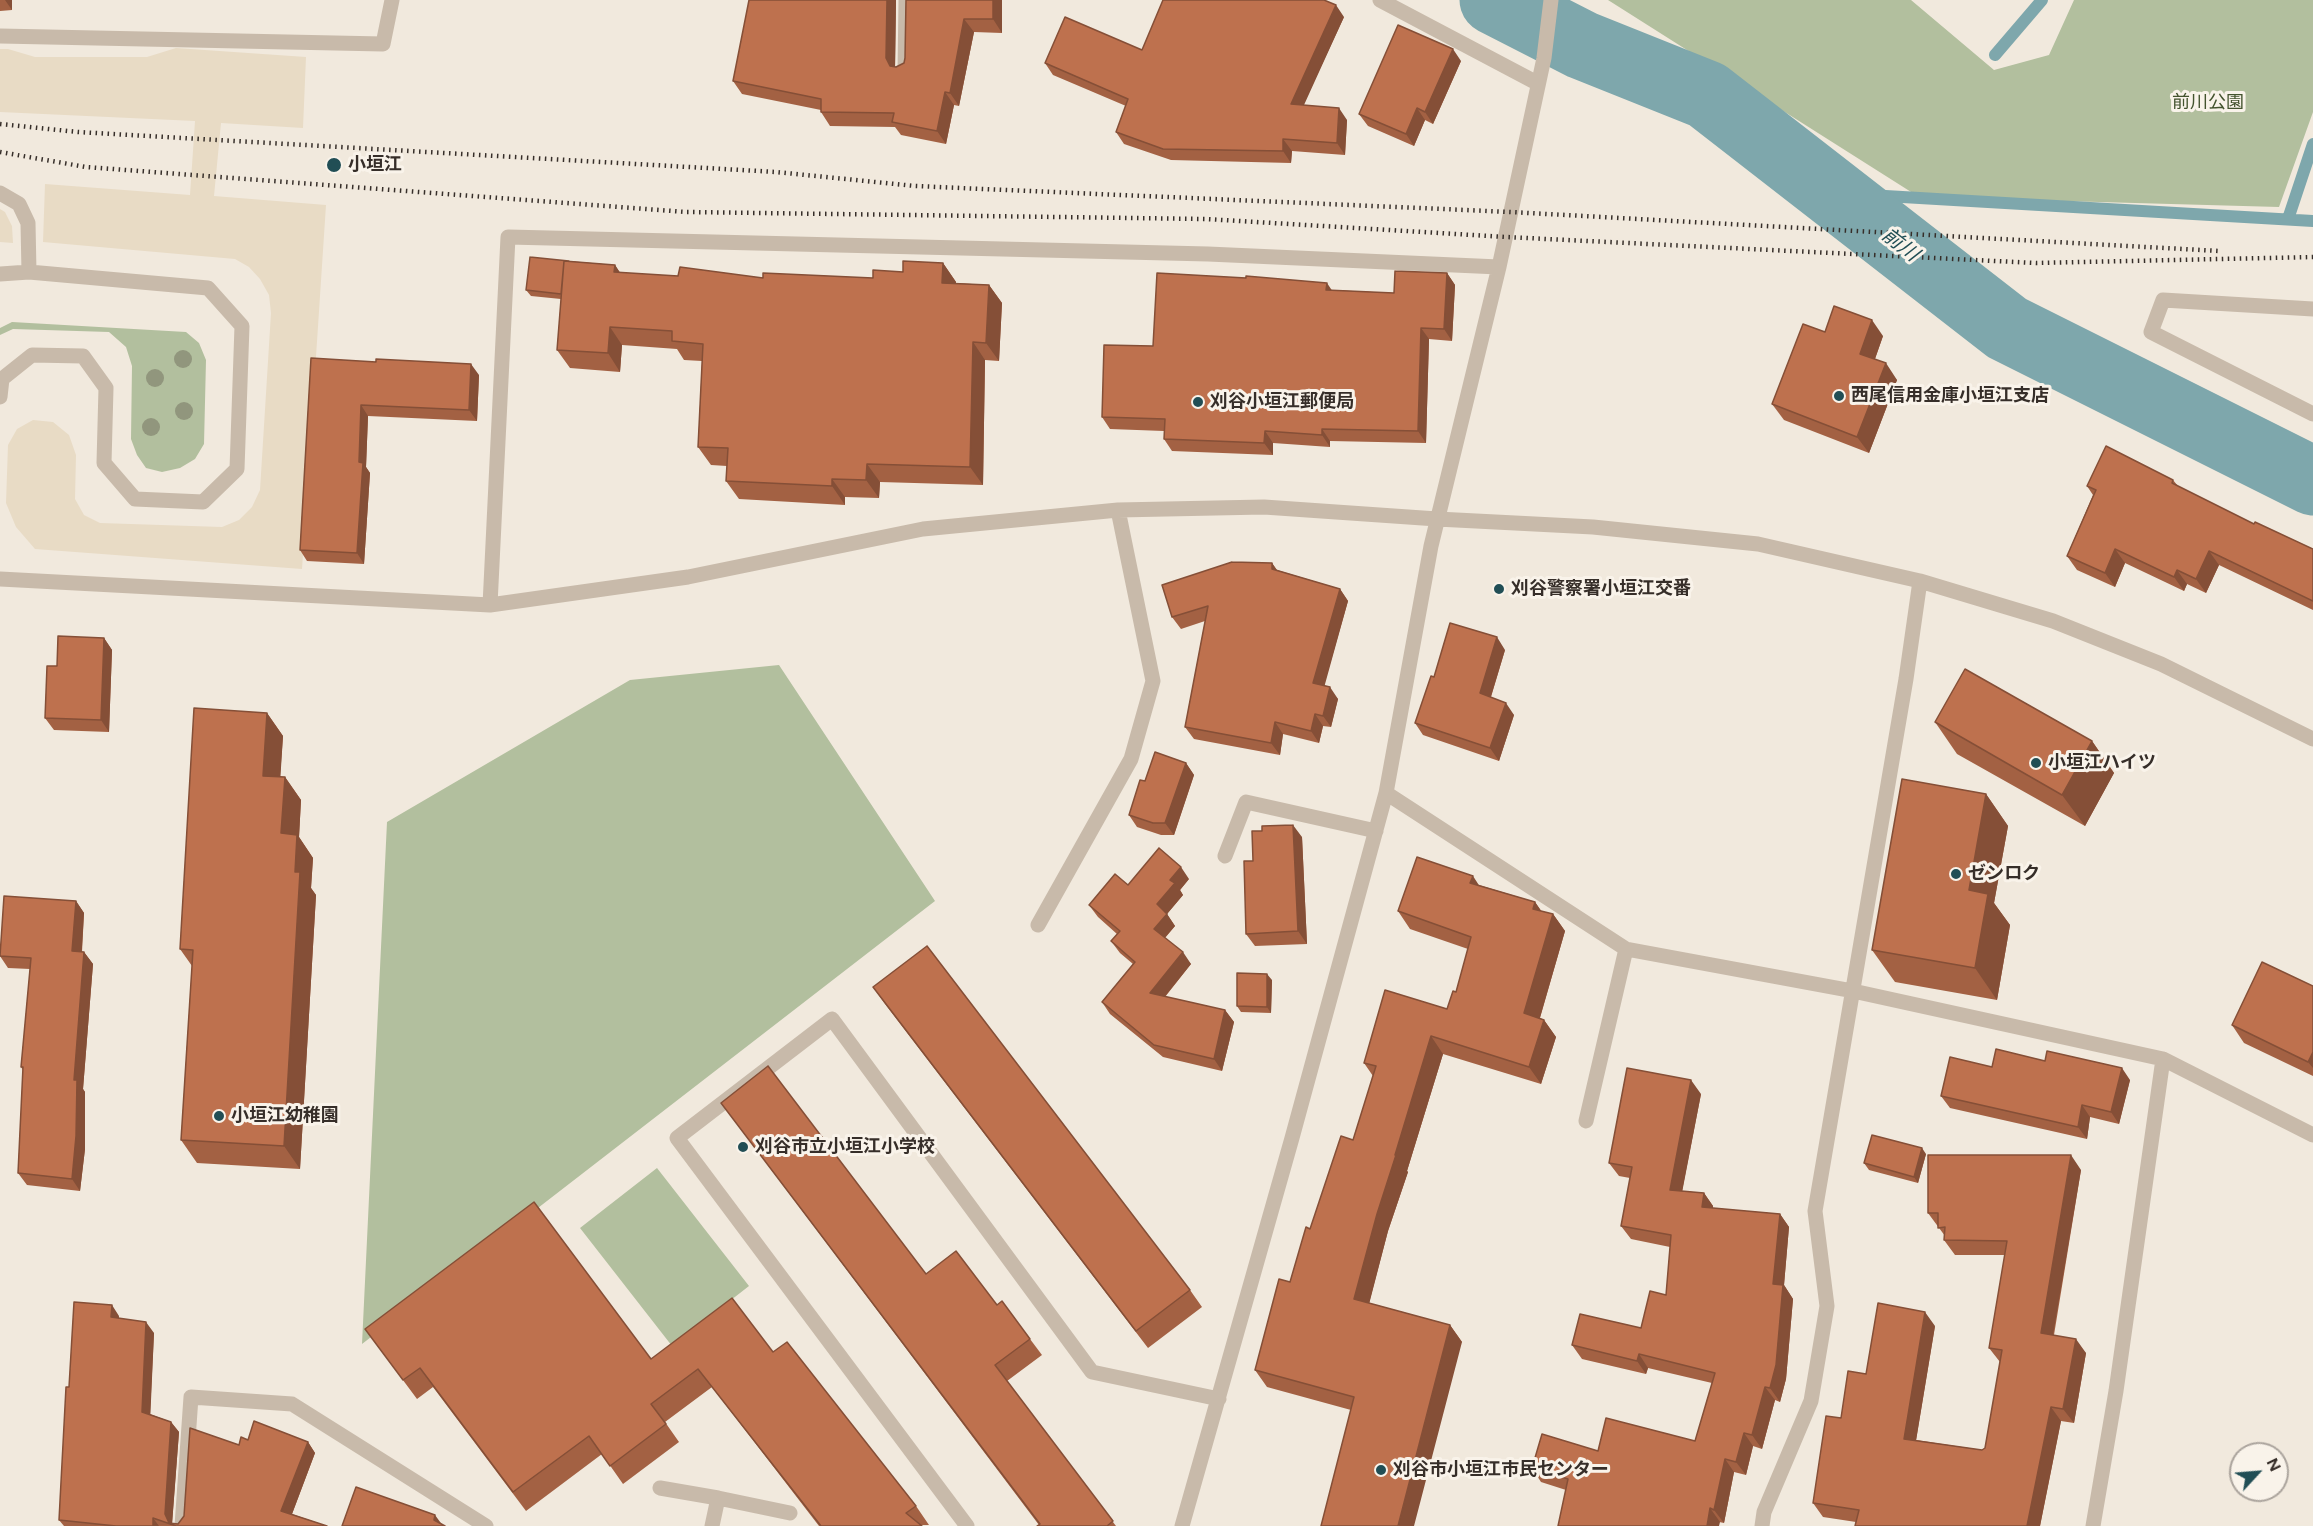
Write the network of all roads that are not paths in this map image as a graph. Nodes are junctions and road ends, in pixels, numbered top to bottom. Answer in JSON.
{"nodes":[{"id":1,"x":392,"y":0,"type":"edge"},
{"id":2,"x":906,"y":0,"type":"edge"},
{"id":3,"x":1380,"y":0,"type":"edge"},
{"id":4,"x":1551,"y":0,"type":"edge"},
{"id":5,"x":0,"y":36,"type":"edge"},
{"id":6,"x":905,"y":71,"type":"edge"},
{"id":7,"x":1537,"y":83,"type":"junction"},
{"id":8,"x":0,"y":193,"type":"edge"},
{"id":9,"x":1499,"y":267,"type":"junction"},
{"id":10,"x":29,"y":272,"type":"junction"},
{"id":11,"x":0,"y":274,"type":"edge"},
{"id":12,"x":2313,"y":309,"type":"edge"},
{"id":13,"x":0,"y":397,"type":"edge"},
{"id":14,"x":2313,"y":414,"type":"edge"},
{"id":15,"x":1118,"y":510,"type":"junction"},
{"id":16,"x":1437,"y":519,"type":"junction"},
{"id":17,"x":0,"y":579,"type":"edge"},
{"id":18,"x":1920,"y":581,"type":"junction"},
{"id":19,"x":490,"y":605,"type":"junction"},
{"id":20,"x":2313,"y":739,"type":"edge"},
{"id":21,"x":1386,"y":793,"type":"junction"},
{"id":22,"x":1376,"y":831,"type":"junction"},
{"id":23,"x":1225,"y":856,"type":"dead end"},
{"id":24,"x":1038,"y":925,"type":"dead end"},
{"id":25,"x":1626,"y":949,"type":"junction"},
{"id":26,"x":1853,"y":991,"type":"junction"},
{"id":27,"x":2163,"y":1059,"type":"junction"},
{"id":28,"x":1586,"y":1121,"type":"dead end"},
{"id":29,"x":2313,"y":1135,"type":"edge"},
{"id":30,"x":1219,"y":1399,"type":"junction"},
{"id":31,"x":660,"y":1488,"type":"dead end"},
{"id":32,"x":718,"y":1498,"type":"junction"},
{"id":33,"x":790,"y":1513,"type":"edge"},
{"id":34,"x":182,"y":1526,"type":"edge"},
{"id":35,"x":486,"y":1526,"type":"edge"},
{"id":36,"x":712,"y":1526,"type":"edge"},
{"id":37,"x":967,"y":1526,"type":"edge"},
{"id":38,"x":1182,"y":1526,"type":"edge"},
{"id":39,"x":1762,"y":1526,"type":"edge"},
{"id":40,"x":2093,"y":1526,"type":"edge"}],
"edges":[{"from":1,"to":5,"type":"street"},
{"from":2,"to":6,"type":"street"},
{"from":3,"to":7,"type":"street"},
{"from":4,"to":7,"type":"street"},
{"from":7,"to":9,"type":"street"},
{"from":8,"to":10,"type":"street"},
{"from":9,"to":16,"type":"street"},
{"from":9,"to":19,"type":"street"},
{"from":10,"to":11,"type":"street"},
{"from":10,"to":13,"type":"street"},
{"from":12,"to":14,"type":"street"},
{"from":15,"to":16,"type":"street"},
{"from":15,"to":19,"type":"street"},
{"from":15,"to":24,"type":"street"},
{"from":16,"to":18,"type":"street"},
{"from":16,"to":21,"type":"street"},
{"from":17,"to":19,"type":"street"},
{"from":18,"to":20,"type":"street"},
{"from":18,"to":26,"type":"street"},
{"from":21,"to":22,"type":"street"},
{"from":21,"to":25,"type":"street"},
{"from":22,"to":23,"type":"street"},
{"from":22,"to":30,"type":"street"},
{"from":25,"to":26,"type":"street"},
{"from":25,"to":28,"type":"street"},
{"from":26,"to":27,"type":"street"},
{"from":26,"to":39,"type":"street"},
{"from":27,"to":29,"type":"street"},
{"from":27,"to":40,"type":"street"},
{"from":30,"to":37,"type":"street"},
{"from":30,"to":38,"type":"street"},
{"from":31,"to":32,"type":"street"},
{"from":32,"to":33,"type":"street"},
{"from":32,"to":36,"type":"street"},
{"from":34,"to":35,"type":"street"}]}
